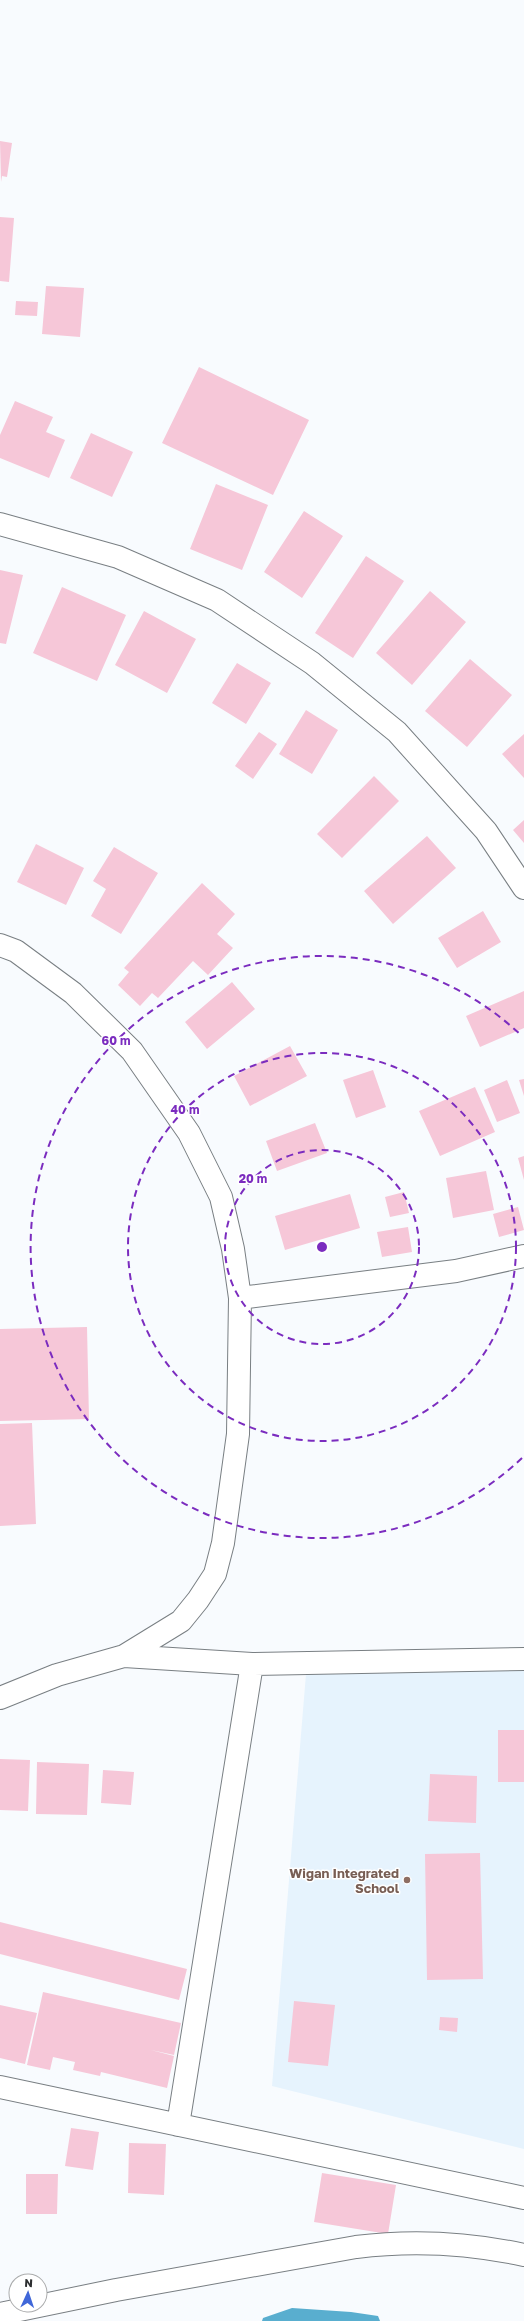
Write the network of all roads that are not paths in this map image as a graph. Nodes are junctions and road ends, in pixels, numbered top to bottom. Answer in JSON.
{"nodes":[{"id":1,"x":0,"y":524,"type":"edge"},
{"id":2,"x":524,"y":888,"type":"edge"},
{"id":3,"x":0,"y":945,"type":"edge"},
{"id":4,"x":524,"y":1256,"type":"edge"},
{"id":5,"x":240,"y":1298,"type":"junction"},
{"id":6,"x":124,"y":1656,"type":"junction"},
{"id":7,"x":524,"y":1659,"type":"edge"},
{"id":8,"x":252,"y":1664,"type":"junction"},
{"id":9,"x":0,"y":1698,"type":"edge"},
{"id":10,"x":0,"y":2087,"type":"edge"},
{"id":11,"x":178,"y":2125,"type":"junction"},
{"id":12,"x":524,"y":2198,"type":"edge"},
{"id":13,"x":524,"y":2255,"type":"edge"},
{"id":14,"x":0,"y":2314,"type":"edge"}],
"edges":[{"from":1,"to":2,"type":"street"},
{"from":3,"to":5,"type":"street"},
{"from":4,"to":5,"type":"street"},
{"from":5,"to":6,"type":"street"},
{"from":6,"to":8,"type":"street"},
{"from":6,"to":9,"type":"street"},
{"from":7,"to":8,"type":"street"},
{"from":8,"to":11,"type":"street"},
{"from":10,"to":11,"type":"street"},
{"from":11,"to":12,"type":"street"},
{"from":13,"to":14,"type":"street"}]}
